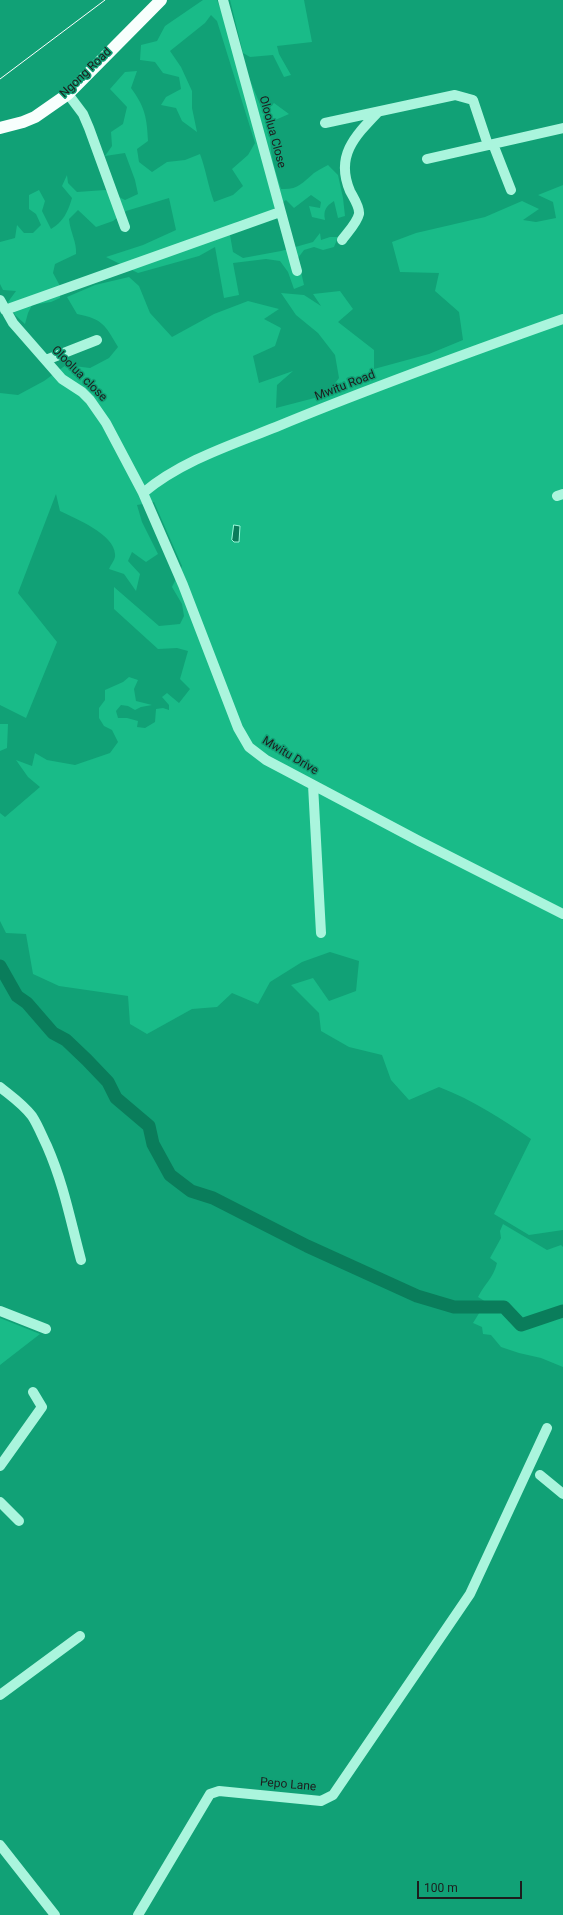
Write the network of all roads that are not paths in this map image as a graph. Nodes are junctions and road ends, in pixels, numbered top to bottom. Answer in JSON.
{"nodes":[{"id":1,"x":223,"y":0,"type":"edge"},
{"id":2,"x":159,"y":1,"type":"edge"},
{"id":3,"x":68,"y":94,"type":"junction"},
{"id":4,"x":378,"y":112,"type":"junction"},
{"id":5,"x":324,"y":123,"type":"dead end"},
{"id":6,"x":0,"y":128,"type":"edge"},
{"id":7,"x":563,"y":128,"type":"edge"},
{"id":8,"x":490,"y":145,"type":"junction"},
{"id":9,"x":427,"y":159,"type":"dead end"},
{"id":10,"x":511,"y":190,"type":"dead end"},
{"id":11,"x":280,"y":212,"type":"junction"},
{"id":12,"x":125,"y":227,"type":"dead end"},
{"id":13,"x":342,"y":240,"type":"dead end"},
{"id":14,"x":297,"y":271,"type":"dead end"},
{"id":15,"x":2,"y":303,"type":"edge"},
{"id":16,"x":563,"y":319,"type":"edge"},
{"id":17,"x":97,"y":340,"type":"dead end"},
{"id":18,"x":46,"y":360,"type":"junction"},
{"id":19,"x":144,"y":493,"type":"junction"},
{"id":20,"x":313,"y":785,"type":"junction"},
{"id":21,"x":563,"y":914,"type":"edge"},
{"id":22,"x":321,"y":933,"type":"dead end"},
{"id":23,"x":0,"y":1087,"type":"edge"},
{"id":24,"x":81,"y":1260,"type":"dead end"},
{"id":25,"x":0,"y":1311,"type":"edge"},
{"id":26,"x":46,"y":1330,"type":"dead end"},
{"id":27,"x":33,"y":1392,"type":"dead end"},
{"id":28,"x":547,"y":1428,"type":"dead end"},
{"id":29,"x":0,"y":1466,"type":"edge"},
{"id":30,"x":540,"y":1475,"type":"dead end"},
{"id":31,"x":563,"y":1494,"type":"edge"},
{"id":32,"x":0,"y":1502,"type":"edge"},
{"id":33,"x":19,"y":1521,"type":"dead end"},
{"id":34,"x":80,"y":1636,"type":"dead end"},
{"id":35,"x":0,"y":1695,"type":"edge"},
{"id":36,"x":0,"y":1845,"type":"edge"},
{"id":37,"x":55,"y":1915,"type":"edge"},
{"id":38,"x":138,"y":1915,"type":"edge"}],
"edges":[{"from":1,"to":11,"type":"street","name":"Oloolua Close"},
{"from":2,"to":3,"type":"main road","name":"Ngong Road"},
{"from":3,"to":6,"type":"main road","name":"Ngong Road"},
{"from":3,"to":12,"type":"street"},
{"from":4,"to":5,"type":"street"},
{"from":4,"to":8,"type":"street"},
{"from":4,"to":13,"type":"street"},
{"from":7,"to":8,"type":"street"},
{"from":8,"to":9,"type":"street"},
{"from":8,"to":10,"type":"street"},
{"from":11,"to":14,"type":"street","name":"Oloolua Close"},
{"from":11,"to":15,"type":"street"},
{"from":15,"to":18,"type":"street","name":"Oloolua close"},
{"from":16,"to":19,"type":"street","name":"Mwitu Road"},
{"from":17,"to":18,"type":"street"},
{"from":18,"to":19,"type":"street","name":"Oloolua close"},
{"from":19,"to":20,"type":"street","name":"Mwitu Drive"},
{"from":20,"to":21,"type":"street","name":"Mwitu Drive"},
{"from":20,"to":22,"type":"street"},
{"from":23,"to":24,"type":"street"},
{"from":25,"to":26,"type":"street"},
{"from":27,"to":29,"type":"street"},
{"from":28,"to":38,"type":"street","name":"Pepo Lane"},
{"from":30,"to":31,"type":"street"},
{"from":32,"to":33,"type":"street"},
{"from":34,"to":35,"type":"street"},
{"from":36,"to":37,"type":"street"}]}
